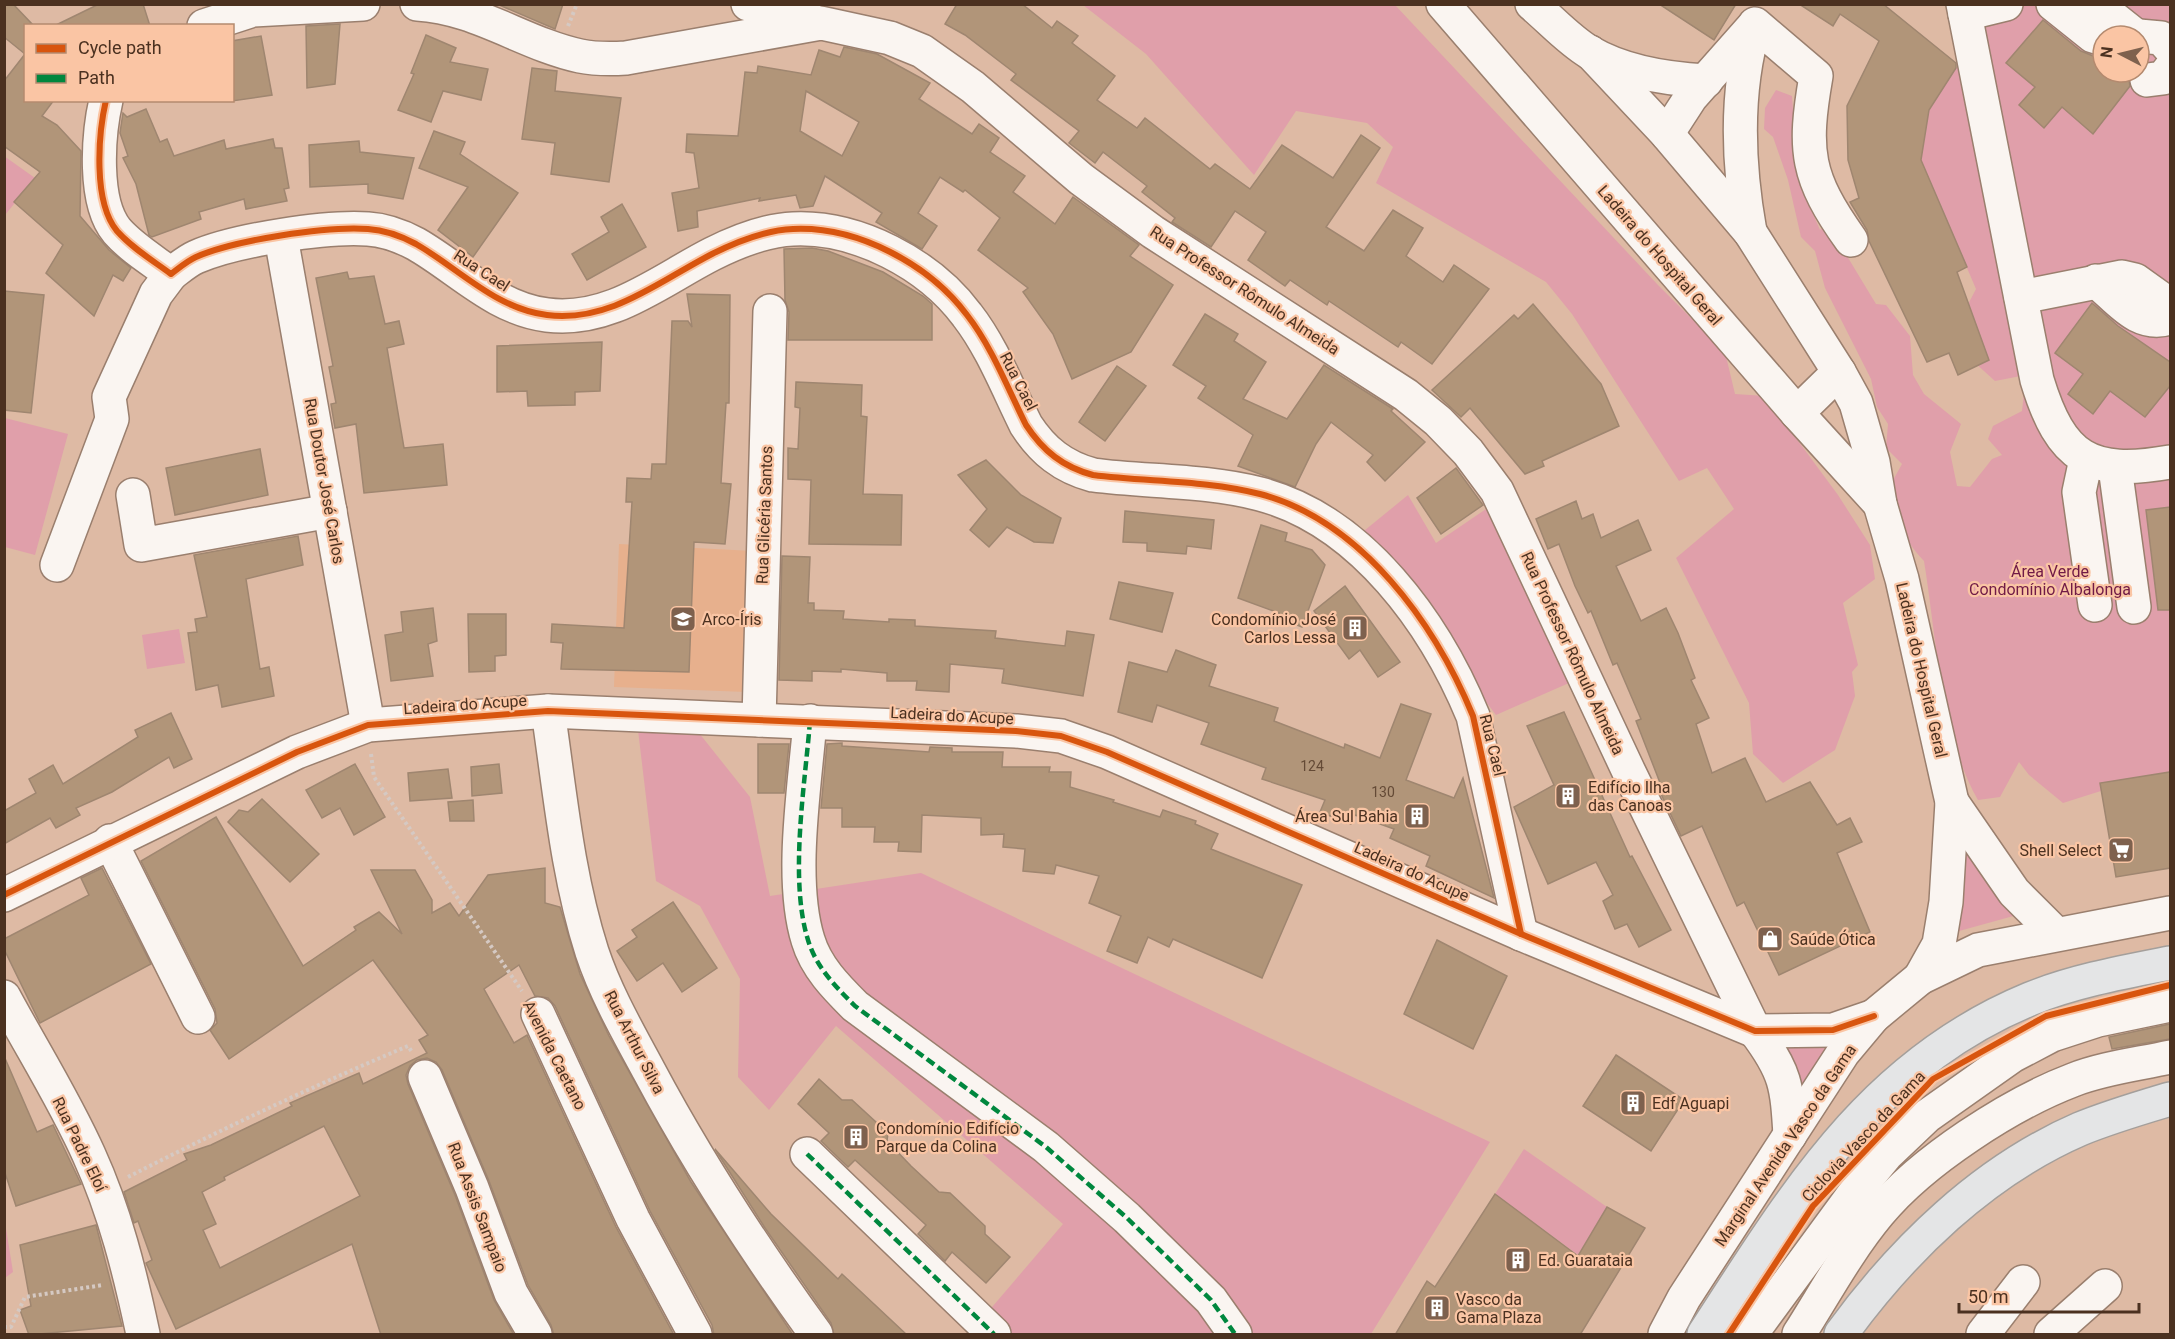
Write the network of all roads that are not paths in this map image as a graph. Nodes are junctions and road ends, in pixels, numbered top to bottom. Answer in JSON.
{"nodes":[{"id":1,"x":363,"y":4,"type":"edge"},
{"id":2,"x":417,"y":4,"type":"edge"},
{"id":3,"x":748,"y":4,"type":"edge"},
{"id":4,"x":1443,"y":4,"type":"edge"},
{"id":5,"x":1532,"y":4,"type":"edge"},
{"id":6,"x":2006,"y":4,"type":"edge"},
{"id":7,"x":2053,"y":4,"type":"edge"},
{"id":8,"x":2096,"y":4,"type":"edge"},
{"id":9,"x":1964,"y":9,"type":"edge"},
{"id":10,"x":822,"y":14,"type":"edge"},
{"id":11,"x":1761,"y":14,"type":"edge"},
{"id":12,"x":210,"y":24,"type":"edge"},
{"id":13,"x":2114,"y":24,"type":"edge"},
{"id":14,"x":2091,"y":34,"type":"edge"},
{"id":15,"x":2151,"y":37,"type":"edge"},
{"id":16,"x":2170,"y":48,"type":"edge"},
{"id":17,"x":1590,"y":52,"type":"junction"},
{"id":18,"x":1706,"y":81,"type":"junction"},
{"id":19,"x":106,"y":102,"type":"edge"},
{"id":20,"x":1667,"y":134,"type":"junction"},
{"id":21,"x":1750,"y":232,"type":"junction"},
{"id":22,"x":281,"y":237,"type":"junction"},
{"id":23,"x":1851,"y":240,"type":"dead end"},
{"id":24,"x":171,"y":274,"type":"junction"},
{"id":25,"x":2096,"y":281,"type":"junction"},
{"id":26,"x":2021,"y":297,"type":"junction"},
{"id":27,"x":2170,"y":305,"type":"edge"},
{"id":28,"x":770,"y":311,"type":"dead end"},
{"id":29,"x":2170,"y":318,"type":"edge"},
{"id":30,"x":1839,"y":372,"type":"junction"},
{"id":31,"x":1797,"y":413,"type":"junction"},
{"id":32,"x":2170,"y":462,"type":"edge"},
{"id":33,"x":2101,"y":463,"type":"junction"},
{"id":34,"x":134,"y":495,"type":"dead end"},
{"id":35,"x":1880,"y":504,"type":"junction"},
{"id":36,"x":330,"y":511,"type":"junction"},
{"id":37,"x":57,"y":565,"type":"dead end"},
{"id":38,"x":2095,"y":605,"type":"dead end"},
{"id":39,"x":2134,"y":607,"type":"dead end"},
{"id":40,"x":548,"y":711,"type":"junction"},
{"id":41,"x":759,"y":720,"type":"junction"},
{"id":42,"x":810,"y":721,"type":"junction"},
{"id":43,"x":368,"y":725,"type":"junction"},
{"id":44,"x":1952,"y":802,"type":"junction"},
{"id":45,"x":110,"y":841,"type":"junction"},
{"id":46,"x":4,"y":895,"type":"edge"},
{"id":47,"x":2170,"y":913,"type":"edge"},
{"id":48,"x":2055,"y":933,"type":"junction"},
{"id":49,"x":1521,"y":934,"type":"junction"},
{"id":50,"x":2170,"y":963,"type":"edge"},
{"id":51,"x":1920,"y":978,"type":"junction"},
{"id":52,"x":4,"y":997,"type":"edge"},
{"id":53,"x":2170,"y":1005,"type":"edge"},
{"id":54,"x":538,"y":1014,"type":"road end"},
{"id":55,"x":1874,"y":1016,"type":"junction"},
{"id":56,"x":198,"y":1017,"type":"dead end"},
{"id":57,"x":1755,"y":1031,"type":"junction"},
{"id":58,"x":2170,"y":1057,"type":"edge"},
{"id":59,"x":425,"y":1077,"type":"road end"},
{"id":60,"x":2170,"y":1099,"type":"edge"},
{"id":61,"x":1790,"y":1135,"type":"junction"},
{"id":62,"x":807,"y":1154,"type":"dead end"},
{"id":63,"x":2023,"y":1282,"type":"dead end"},
{"id":64,"x":2105,"y":1286,"type":"dead end"},
{"id":65,"x":143,"y":1335,"type":"edge"},
{"id":66,"x":535,"y":1335,"type":"edge"},
{"id":67,"x":695,"y":1335,"type":"edge"},
{"id":68,"x":816,"y":1335,"type":"edge"},
{"id":69,"x":994,"y":1335,"type":"edge"},
{"id":70,"x":1235,"y":1335,"type":"edge"},
{"id":71,"x":1665,"y":1335,"type":"edge"},
{"id":72,"x":1704,"y":1335,"type":"edge"},
{"id":73,"x":1751,"y":1335,"type":"edge"},
{"id":74,"x":1798,"y":1335,"type":"edge"},
{"id":75,"x":1841,"y":1335,"type":"edge"},
{"id":76,"x":1983,"y":1335,"type":"edge"},
{"id":77,"x":2051,"y":1335,"type":"edge"}],
"edges":[{"from":1,"to":12,"type":"street"},
{"from":2,"to":10,"type":"street","name":"Rua Professor Rômulo Almeida"},
{"from":3,"to":10,"type":"street"},
{"from":4,"to":31,"type":"street","name":"Ladeira do Hospital Geral"},
{"from":5,"to":17,"type":"street"},
{"from":6,"to":9,"type":"street"},
{"from":7,"to":14,"type":"street"},
{"from":8,"to":13,"type":"street"},
{"from":9,"to":26,"type":"street"},
{"from":10,"to":57,"type":"street","name":"Rua Professor Rômulo Almeida"},
{"from":11,"to":18,"type":"street"},
{"from":11,"to":21,"type":"street"},
{"from":11,"to":23,"type":"street"},
{"from":15,"to":16,"type":"street"},
{"from":17,"to":18,"type":"street"},
{"from":17,"to":20,"type":"street","name":"Ladeira do Hospital Geral"},
{"from":18,"to":20,"type":"street"},
{"from":19,"to":24,"type":"street"},
{"from":20,"to":21,"type":"street","name":"Ladeira do Hospital Geral"},
{"from":21,"to":30,"type":"street","name":"Ladeira do Hospital Geral"},
{"from":22,"to":24,"type":"street"},
{"from":22,"to":36,"type":"street","name":"Rua Doutor José Carlos"},
{"from":22,"to":49,"type":"street","name":"Rua Cael"},
{"from":24,"to":37,"type":"street"},
{"from":25,"to":26,"type":"street"},
{"from":25,"to":27,"type":"street"},
{"from":25,"to":29,"type":"street"},
{"from":26,"to":33,"type":"street"},
{"from":28,"to":41,"type":"street","name":"Rua Glicéria Santos"},
{"from":30,"to":31,"type":"street"},
{"from":30,"to":35,"type":"street","name":"Ladeira do Hospital Geral"},
{"from":31,"to":35,"type":"street","name":"Ladeira do Hospital Geral"},
{"from":32,"to":33,"type":"street"},
{"from":33,"to":38,"type":"street"},
{"from":33,"to":39,"type":"street"},
{"from":34,"to":36,"type":"street"},
{"from":35,"to":44,"type":"street","name":"Ladeira do Hospital Geral"},
{"from":36,"to":43,"type":"street","name":"Rua Doutor José Carlos"},
{"from":40,"to":41,"type":"street","name":"Ladeira do Acupe"},
{"from":40,"to":43,"type":"street","name":"Ladeira do Acupe"},
{"from":40,"to":68,"type":"street","name":"Rua Arthur Silva"},
{"from":41,"to":42,"type":"street","name":"Ladeira do Acupe"},
{"from":42,"to":49,"type":"street","name":"Ladeira do Acupe"},
{"from":42,"to":70,"type":"street"},
{"from":43,"to":45,"type":"street","name":"Ladeira do Acupe"},
{"from":44,"to":48,"type":"street","name":"Ladeira do Hospital Geral"},
{"from":44,"to":51,"type":"street","name":"Ladeira do Hospital Geral"},
{"from":45,"to":46,"type":"street","name":"Ladeira do Acupe"},
{"from":45,"to":56,"type":"street"},
{"from":47,"to":48,"type":"street","name":"Marginal Avenida Vasco da Gama"},
{"from":48,"to":51,"type":"street","name":"Marginal Avenida Vasco da Gama"},
{"from":49,"to":57,"type":"street","name":"Ladeira do Acupe"},
{"from":50,"to":72,"type":"main road"},
{"from":51,"to":55,"type":"street","name":"Marginal Avenida Vasco da Gama"},
{"from":52,"to":65,"type":"street","name":"Rua Padre Eloí"},
{"from":53,"to":73,"type":"street"},
{"from":54,"to":67,"type":"street","name":"Avenida Caetano"},
{"from":55,"to":57,"type":"street","name":"Ladeira do Acupe"},
{"from":55,"to":61,"type":"street","name":"Marginal Avenida Vasco da Gama"},
{"from":57,"to":61,"type":"street"},
{"from":58,"to":74,"type":"street"},
{"from":59,"to":66,"type":"street","name":"Rua Assis Sampaio"},
{"from":60,"to":75,"type":"main road"},
{"from":61,"to":71,"type":"street","name":"Marginal Avenida Vasco da Gama"},
{"from":62,"to":69,"type":"street"},
{"from":63,"to":76,"type":"street"},
{"from":64,"to":77,"type":"street"}]}
